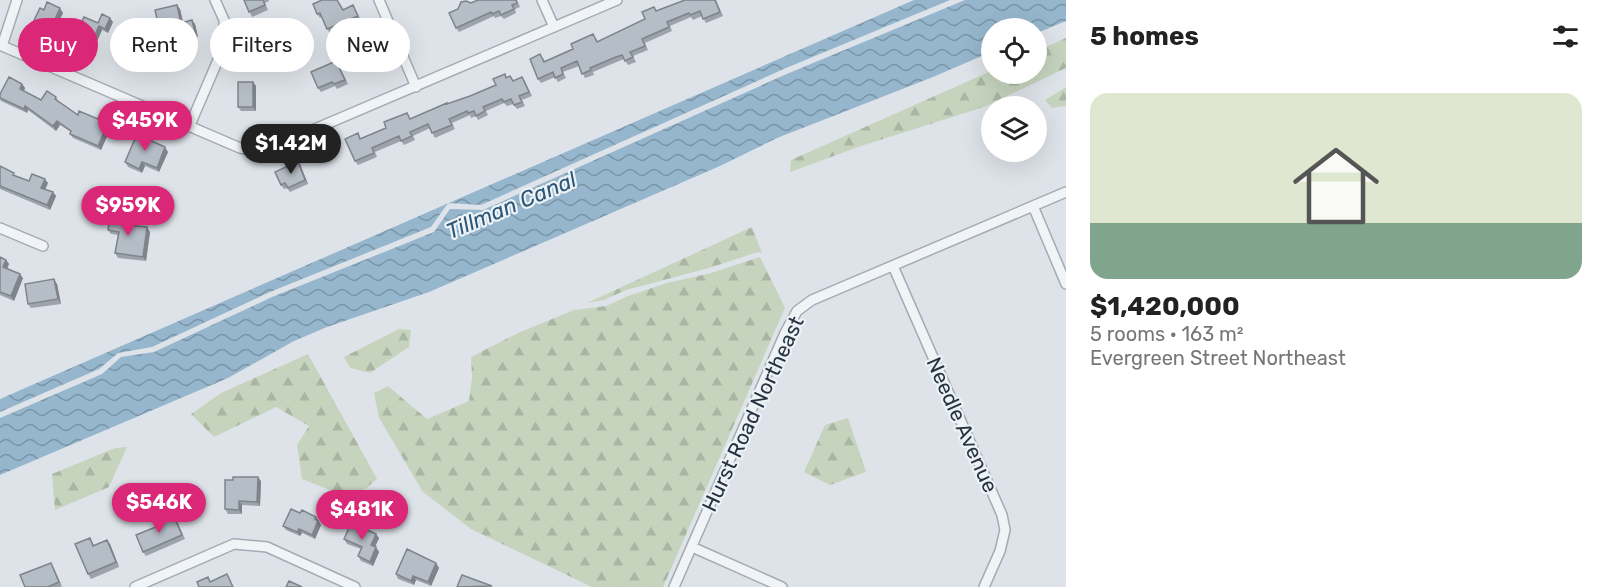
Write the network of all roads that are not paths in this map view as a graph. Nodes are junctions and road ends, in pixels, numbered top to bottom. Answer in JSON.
{"nodes":[{"id":1,"x":17,"y":0,"type":"edge"},
{"id":2,"x":215,"y":0,"type":"edge"},
{"id":3,"x":379,"y":0,"type":"edge"},
{"id":4,"x":542,"y":0,"type":"edge"},
{"id":5,"x":617,"y":0,"type":"edge"},
{"id":6,"x":554,"y":27,"type":"junction"},
{"id":7,"x":1,"y":45,"type":"edge"},
{"id":8,"x":416,"y":87,"type":"junction"},
{"id":9,"x":190,"y":125,"type":"junction"},
{"id":10,"x":1066,"y":192,"type":"edge"},
{"id":11,"x":1033,"y":206,"type":"junction"},
{"id":12,"x":0,"y":228,"type":"edge"},
{"id":13,"x":44,"y":246,"type":"dead end"},
{"id":14,"x":893,"y":266,"type":"junction"},
{"id":15,"x":1066,"y":284,"type":"edge"},
{"id":16,"x":692,"y":547,"type":"junction"},
{"id":17,"x":135,"y":587,"type":"edge"},
{"id":18,"x":355,"y":587,"type":"edge"},
{"id":19,"x":674,"y":587,"type":"edge"},
{"id":20,"x":782,"y":587,"type":"edge"},
{"id":21,"x":984,"y":587,"type":"edge"}],
"edges":[{"from":1,"to":7,"type":"street"},
{"from":2,"to":9,"type":"street"},
{"from":3,"to":8,"type":"street"},
{"from":4,"to":6,"type":"street"},
{"from":5,"to":6,"type":"street"},
{"from":6,"to":8,"type":"street"},
{"from":7,"to":9,"type":"street"},
{"from":8,"to":9,"type":"street"},
{"from":10,"to":11,"type":"street","name":"Hurst Road Northeast"},
{"from":11,"to":14,"type":"street","name":"Hurst Road Northeast"},
{"from":11,"to":15,"type":"street"},
{"from":12,"to":13,"type":"street"},
{"from":14,"to":16,"type":"street","name":"Hurst Road Northeast"},
{"from":14,"to":21,"type":"street","name":"Needle Avenue"},
{"from":16,"to":19,"type":"street","name":"Hurst Road Northeast"},
{"from":16,"to":20,"type":"street"},
{"from":17,"to":18,"type":"street"}]}
